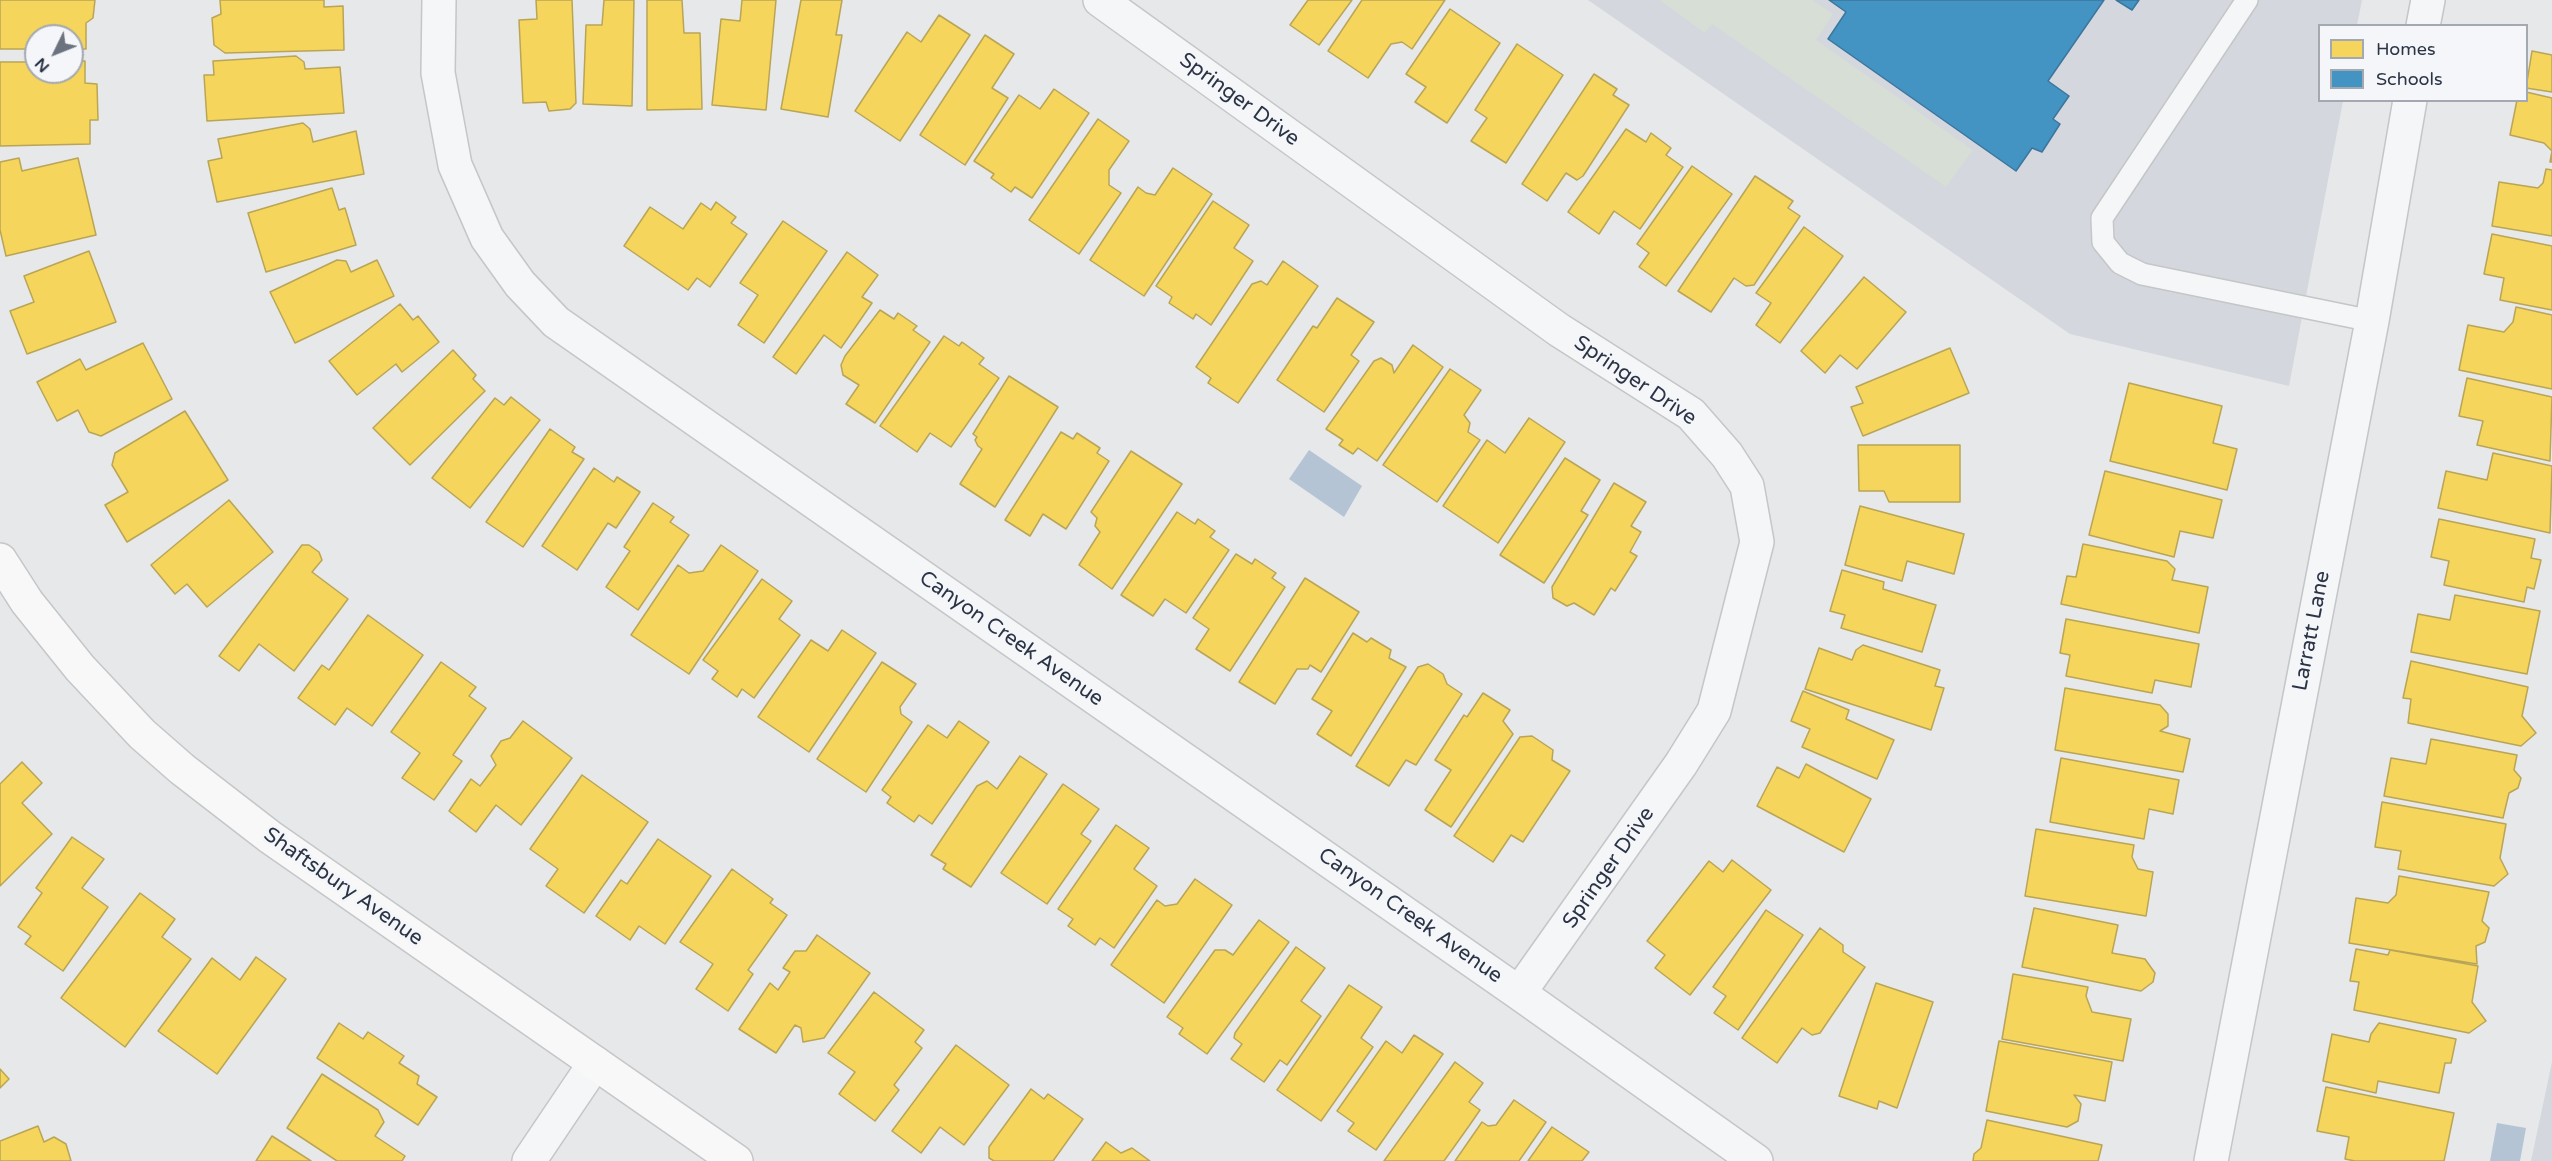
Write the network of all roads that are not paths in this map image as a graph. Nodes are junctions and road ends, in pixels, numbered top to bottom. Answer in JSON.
{"nodes":[{"id":1,"x":439,"y":0,"type":"edge"},
{"id":2,"x":1100,"y":0,"type":"edge"},
{"id":3,"x":2247,"y":0,"type":"edge"},
{"id":4,"x":2428,"y":0,"type":"edge"},
{"id":5,"x":2423,"y":24,"type":"edge"},
{"id":6,"x":2410,"y":102,"type":"edge"},
{"id":7,"x":2372,"y":321,"type":"junction"},
{"id":8,"x":0,"y":560,"type":"edge"},
{"id":9,"x":1519,"y":993,"type":"junction"},
{"id":10,"x":595,"y":1063,"type":"junction"},
{"id":11,"x":529,"y":1161,"type":"edge"},
{"id":12,"x":736,"y":1161,"type":"edge"},
{"id":13,"x":1756,"y":1161,"type":"edge"},
{"id":14,"x":2211,"y":1161,"type":"edge"}],
"edges":[{"from":1,"to":9,"type":"street","name":"Canyon Creek Avenue"},
{"from":2,"to":9,"type":"street","name":"Springer Drive"},
{"from":3,"to":7,"type":"lane"},
{"from":4,"to":5,"type":"street"},
{"from":6,"to":7,"type":"street","name":"Larratt Lane"},
{"from":7,"to":14,"type":"street","name":"Larratt Lane"},
{"from":8,"to":10,"type":"street","name":"Shaftsbury Avenue"},
{"from":9,"to":13,"type":"street","name":"Canyon Creek Avenue"},
{"from":10,"to":11,"type":"street"},
{"from":10,"to":12,"type":"street","name":"Shaftsbury Avenue"}]}
